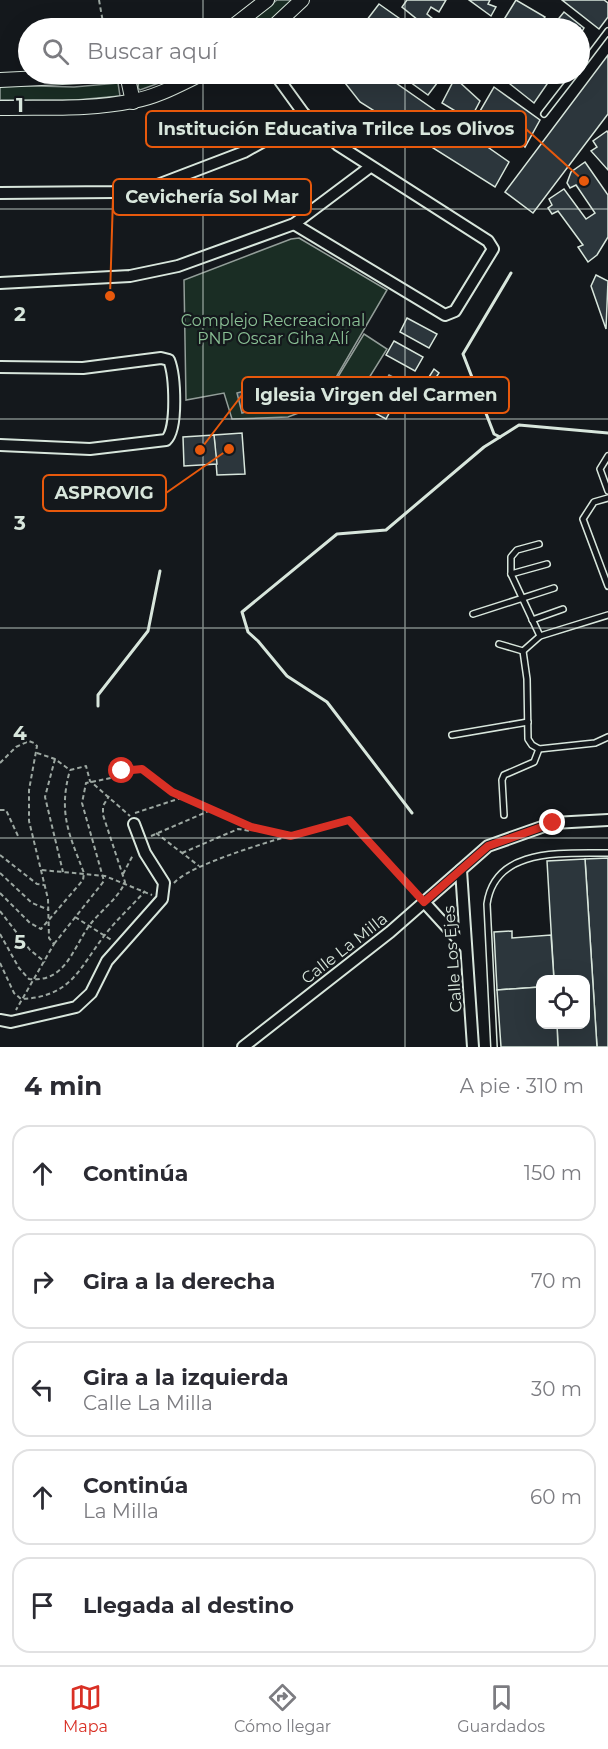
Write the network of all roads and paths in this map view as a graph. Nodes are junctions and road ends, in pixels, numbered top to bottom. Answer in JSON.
{"nodes":[{"id":1,"x":99,"y":0,"type":"edge"},
{"id":2,"x":267,"y":0,"type":"edge"},
{"id":3,"x":302,"y":0,"type":"edge"},
{"id":4,"x":102,"y":18,"type":"edge"},
{"id":5,"x":244,"y":18,"type":"edge"},
{"id":6,"x":283,"y":18,"type":"edge"},
{"id":7,"x":608,"y":31,"type":"edge"},
{"id":8,"x":590,"y":54,"type":"edge"},
{"id":9,"x":18,"y":79,"type":"edge"},
{"id":10,"x":0,"y":80,"type":"edge"},
{"id":11,"x":128,"y":84,"type":"edge"},
{"id":12,"x":177,"y":84,"type":"edge"},
{"id":13,"x":282,"y":84,"type":"edge"},
{"id":14,"x":567,"y":84,"type":"edge"},
{"id":15,"x":133,"y":102,"type":"junction"},
{"id":16,"x":0,"y":108,"type":"edge"},
{"id":17,"x":304,"y":114,"type":"junction"},
{"id":18,"x":544,"y":114,"type":"dead end"},
{"id":19,"x":370,"y":167,"type":"junction"},
{"id":20,"x":0,"y":193,"type":"edge"},
{"id":21,"x":294,"y":224,"type":"junction"},
{"id":22,"x":0,"y":283,"type":"edge"},
{"id":23,"x":0,"y":368,"type":"edge"},
{"id":24,"x":0,"y":445,"type":"edge"},
{"id":25,"x":608,"y":456,"type":"edge"},
{"id":26,"x":605,"y":474,"type":"edge"},
{"id":27,"x":608,"y":491,"type":"edge"},
{"id":28,"x":608,"y":498,"type":"edge"},
{"id":29,"x":539,"y":544,"type":"dead end"},
{"id":30,"x":547,"y":564,"type":"dead end"},
{"id":31,"x":512,"y":574,"type":"junction"},
{"id":32,"x":608,"y":585,"type":"edge"},
{"id":33,"x":554,"y":588,"type":"dead end"},
{"id":34,"x":522,"y":598,"type":"junction"},
{"id":35,"x":563,"y":609,"type":"dead end"},
{"id":36,"x":472,"y":614,"type":"dead end"},
{"id":37,"x":608,"y":615,"type":"edge"},
{"id":38,"x":532,"y":620,"type":"junction"},
{"id":39,"x":540,"y":636,"type":"junction"},
{"id":40,"x":499,"y":644,"type":"dead end"},
{"id":41,"x":523,"y":651,"type":"junction"},
{"id":42,"x":528,"y":722,"type":"junction"},
{"id":43,"x":452,"y":735,"type":"dead end"},
{"id":44,"x":608,"y":737,"type":"edge"},
{"id":45,"x":539,"y":749,"type":"junction"},
{"id":46,"x":37,"y":753,"type":"junction"},
{"id":47,"x":55,"y":759,"type":"junction"},
{"id":48,"x":0,"y":763,"type":"edge"},
{"id":49,"x":70,"y":770,"type":"junction"},
{"id":50,"x":90,"y":781,"type":"junction"},
{"id":51,"x":110,"y":796,"type":"junction"},
{"id":52,"x":184,"y":797,"type":"junction"},
{"id":53,"x":0,"y":810,"type":"edge"},
{"id":54,"x":211,"y":810,"type":"junction"},
{"id":55,"x":504,"y":814,"type":"dead end"},
{"id":56,"x":132,"y":819,"type":"junction"},
{"id":57,"x":608,"y":820,"type":"edge"},
{"id":58,"x":251,"y":827,"type":"junction"},
{"id":59,"x":156,"y":833,"type":"junction"},
{"id":60,"x":18,"y":836,"type":"dead end"},
{"id":61,"x":291,"y":836,"type":"junction"},
{"id":62,"x":142,"y":842,"type":"junction"},
{"id":63,"x":182,"y":853,"type":"junction"},
{"id":64,"x":608,"y":853,"type":"edge"},
{"id":65,"x":0,"y":855,"type":"edge"},
{"id":66,"x":200,"y":867,"type":"junction"},
{"id":67,"x":42,"y":870,"type":"junction"},
{"id":68,"x":461,"y":870,"type":"junction"},
{"id":69,"x":63,"y":872,"type":"junction"},
{"id":70,"x":0,"y":873,"type":"edge"},
{"id":71,"x":84,"y":873,"type":"junction"},
{"id":72,"x":123,"y":874,"type":"junction"},
{"id":73,"x":104,"y":876,"type":"junction"},
{"id":74,"x":125,"y":882,"type":"junction"},
{"id":75,"x":45,"y":885,"type":"junction"},
{"id":76,"x":145,"y":891,"type":"junction"},
{"id":77,"x":0,"y":894,"type":"edge"},
{"id":78,"x":163,"y":896,"type":"junction"},
{"id":79,"x":424,"y":902,"type":"junction"},
{"id":80,"x":49,"y":910,"type":"junction"},
{"id":81,"x":0,"y":911,"type":"edge"},
{"id":82,"x":75,"y":917,"type":"junction"},
{"id":83,"x":48,"y":923,"type":"junction"},
{"id":84,"x":89,"y":926,"type":"junction"},
{"id":85,"x":0,"y":934,"type":"edge"},
{"id":86,"x":104,"y":936,"type":"junction"},
{"id":87,"x":54,"y":944,"type":"junction"},
{"id":88,"x":120,"y":946,"type":"junction"},
{"id":89,"x":466,"y":948,"type":"junction"},
{"id":90,"x":0,"y":963,"type":"edge"},
{"id":91,"x":45,"y":963,"type":"junction"},
{"id":92,"x":35,"y":979,"type":"junction"},
{"id":93,"x":21,"y":999,"type":"junction"},
{"id":94,"x":5,"y":1021,"type":"edge"},
{"id":95,"x":243,"y":1047,"type":"edge"},
{"id":96,"x":472,"y":1047,"type":"edge"},
{"id":97,"x":494,"y":1047,"type":"edge"}],
"edges":[{"from":1,"to":4,"type":"path"},
{"from":2,"to":5,"type":"main road"},
{"from":3,"to":6,"type":"main road"},
{"from":7,"to":8,"type":"lane"},
{"from":9,"to":10,"type":"main road"},
{"from":11,"to":15,"type":"main road"},
{"from":12,"to":15,"type":"main road"},
{"from":13,"to":17,"type":"street"},
{"from":14,"to":18,"type":"lane"},
{"from":15,"to":16,"type":"main road"},
{"from":17,"to":19,"type":"street"},
{"from":17,"to":20,"type":"street"},
{"from":19,"to":21,"type":"street"},
{"from":19,"to":21,"type":"street"},
{"from":21,"to":22,"type":"street"},
{"from":23,"to":24,"type":"street"},
{"from":25,"to":26,"type":"lane"},
{"from":26,"to":27,"type":"lane"},
{"from":28,"to":32,"type":"lane"},
{"from":29,"to":31,"type":"lane"},
{"from":30,"to":31,"type":"lane"},
{"from":31,"to":34,"type":"lane"},
{"from":33,"to":34,"type":"lane"},
{"from":34,"to":36,"type":"lane"},
{"from":34,"to":38,"type":"lane"},
{"from":35,"to":38,"type":"lane"},
{"from":37,"to":39,"type":"lane"},
{"from":38,"to":39,"type":"lane"},
{"from":39,"to":41,"type":"lane"},
{"from":40,"to":41,"type":"lane"},
{"from":41,"to":42,"type":"lane"},
{"from":42,"to":43,"type":"lane"},
{"from":42,"to":45,"type":"lane"},
{"from":44,"to":45,"type":"lane"},
{"from":45,"to":55,"type":"lane"},
{"from":46,"to":47,"type":"path"},
{"from":46,"to":48,"type":"path"},
{"from":46,"to":67,"type":"path"},
{"from":47,"to":49,"type":"path"},
{"from":47,"to":69,"type":"path"},
{"from":49,"to":50,"type":"path"},
{"from":49,"to":71,"type":"path"},
{"from":50,"to":51,"type":"path"},
{"from":50,"to":52,"type":"path"},
{"from":50,"to":73,"type":"path"},
{"from":51,"to":56,"type":"path"},
{"from":51,"to":72,"type":"path"},
{"from":52,"to":54,"type":"path"},
{"from":52,"to":56,"type":"path"},
{"from":53,"to":60,"type":"path"},
{"from":54,"to":58,"type":"path"},
{"from":54,"to":59,"type":"path"},
{"from":56,"to":62,"type":"street"},
{"from":57,"to":68,"type":"street","name":"Calle La Milla"},
{"from":58,"to":61,"type":"path"},
{"from":58,"to":63,"type":"path"},
{"from":59,"to":62,"type":"path"},
{"from":59,"to":63,"type":"path"},
{"from":61,"to":66,"type":"path"},
{"from":61,"to":79,"type":"path"},
{"from":62,"to":72,"type":"path"},
{"from":62,"to":78,"type":"street"},
{"from":63,"to":66,"type":"path"},
{"from":64,"to":97,"type":"lane"},
{"from":65,"to":75,"type":"path"},
{"from":66,"to":78,"type":"path"},
{"from":67,"to":69,"type":"path"},
{"from":67,"to":75,"type":"path"},
{"from":68,"to":79,"type":"street","name":"Calle La Milla"},
{"from":68,"to":89,"type":"street","name":"Calle Los Ejes"},
{"from":69,"to":71,"type":"path"},
{"from":70,"to":80,"type":"path"},
{"from":71,"to":73,"type":"path"},
{"from":71,"to":83,"type":"path"},
{"from":72,"to":74,"type":"path"},
{"from":73,"to":74,"type":"path"},
{"from":73,"to":82,"type":"path"},
{"from":74,"to":76,"type":"path"},
{"from":74,"to":84,"type":"path"},
{"from":75,"to":80,"type":"path"},
{"from":76,"to":78,"type":"path"},
{"from":76,"to":86,"type":"path"},
{"from":77,"to":83,"type":"path"},
{"from":78,"to":88,"type":"street"},
{"from":79,"to":89,"type":"street"},
{"from":79,"to":95,"type":"street","name":"Calle La Milla"},
{"from":80,"to":83,"type":"path"},
{"from":81,"to":91,"type":"path"},
{"from":82,"to":84,"type":"path"},
{"from":82,"to":87,"type":"path"},
{"from":83,"to":87,"type":"path"},
{"from":84,"to":86,"type":"path"},
{"from":84,"to":92,"type":"path"},
{"from":85,"to":92,"type":"path"},
{"from":86,"to":88,"type":"path"},
{"from":86,"to":93,"type":"path"},
{"from":87,"to":91,"type":"path"},
{"from":88,"to":94,"type":"street"},
{"from":89,"to":96,"type":"street","name":"Calle Los Ejes"},
{"from":90,"to":93,"type":"path"},
{"from":91,"to":92,"type":"path"},
{"from":92,"to":93,"type":"path"},
{"from":93,"to":94,"type":"path"}]}
